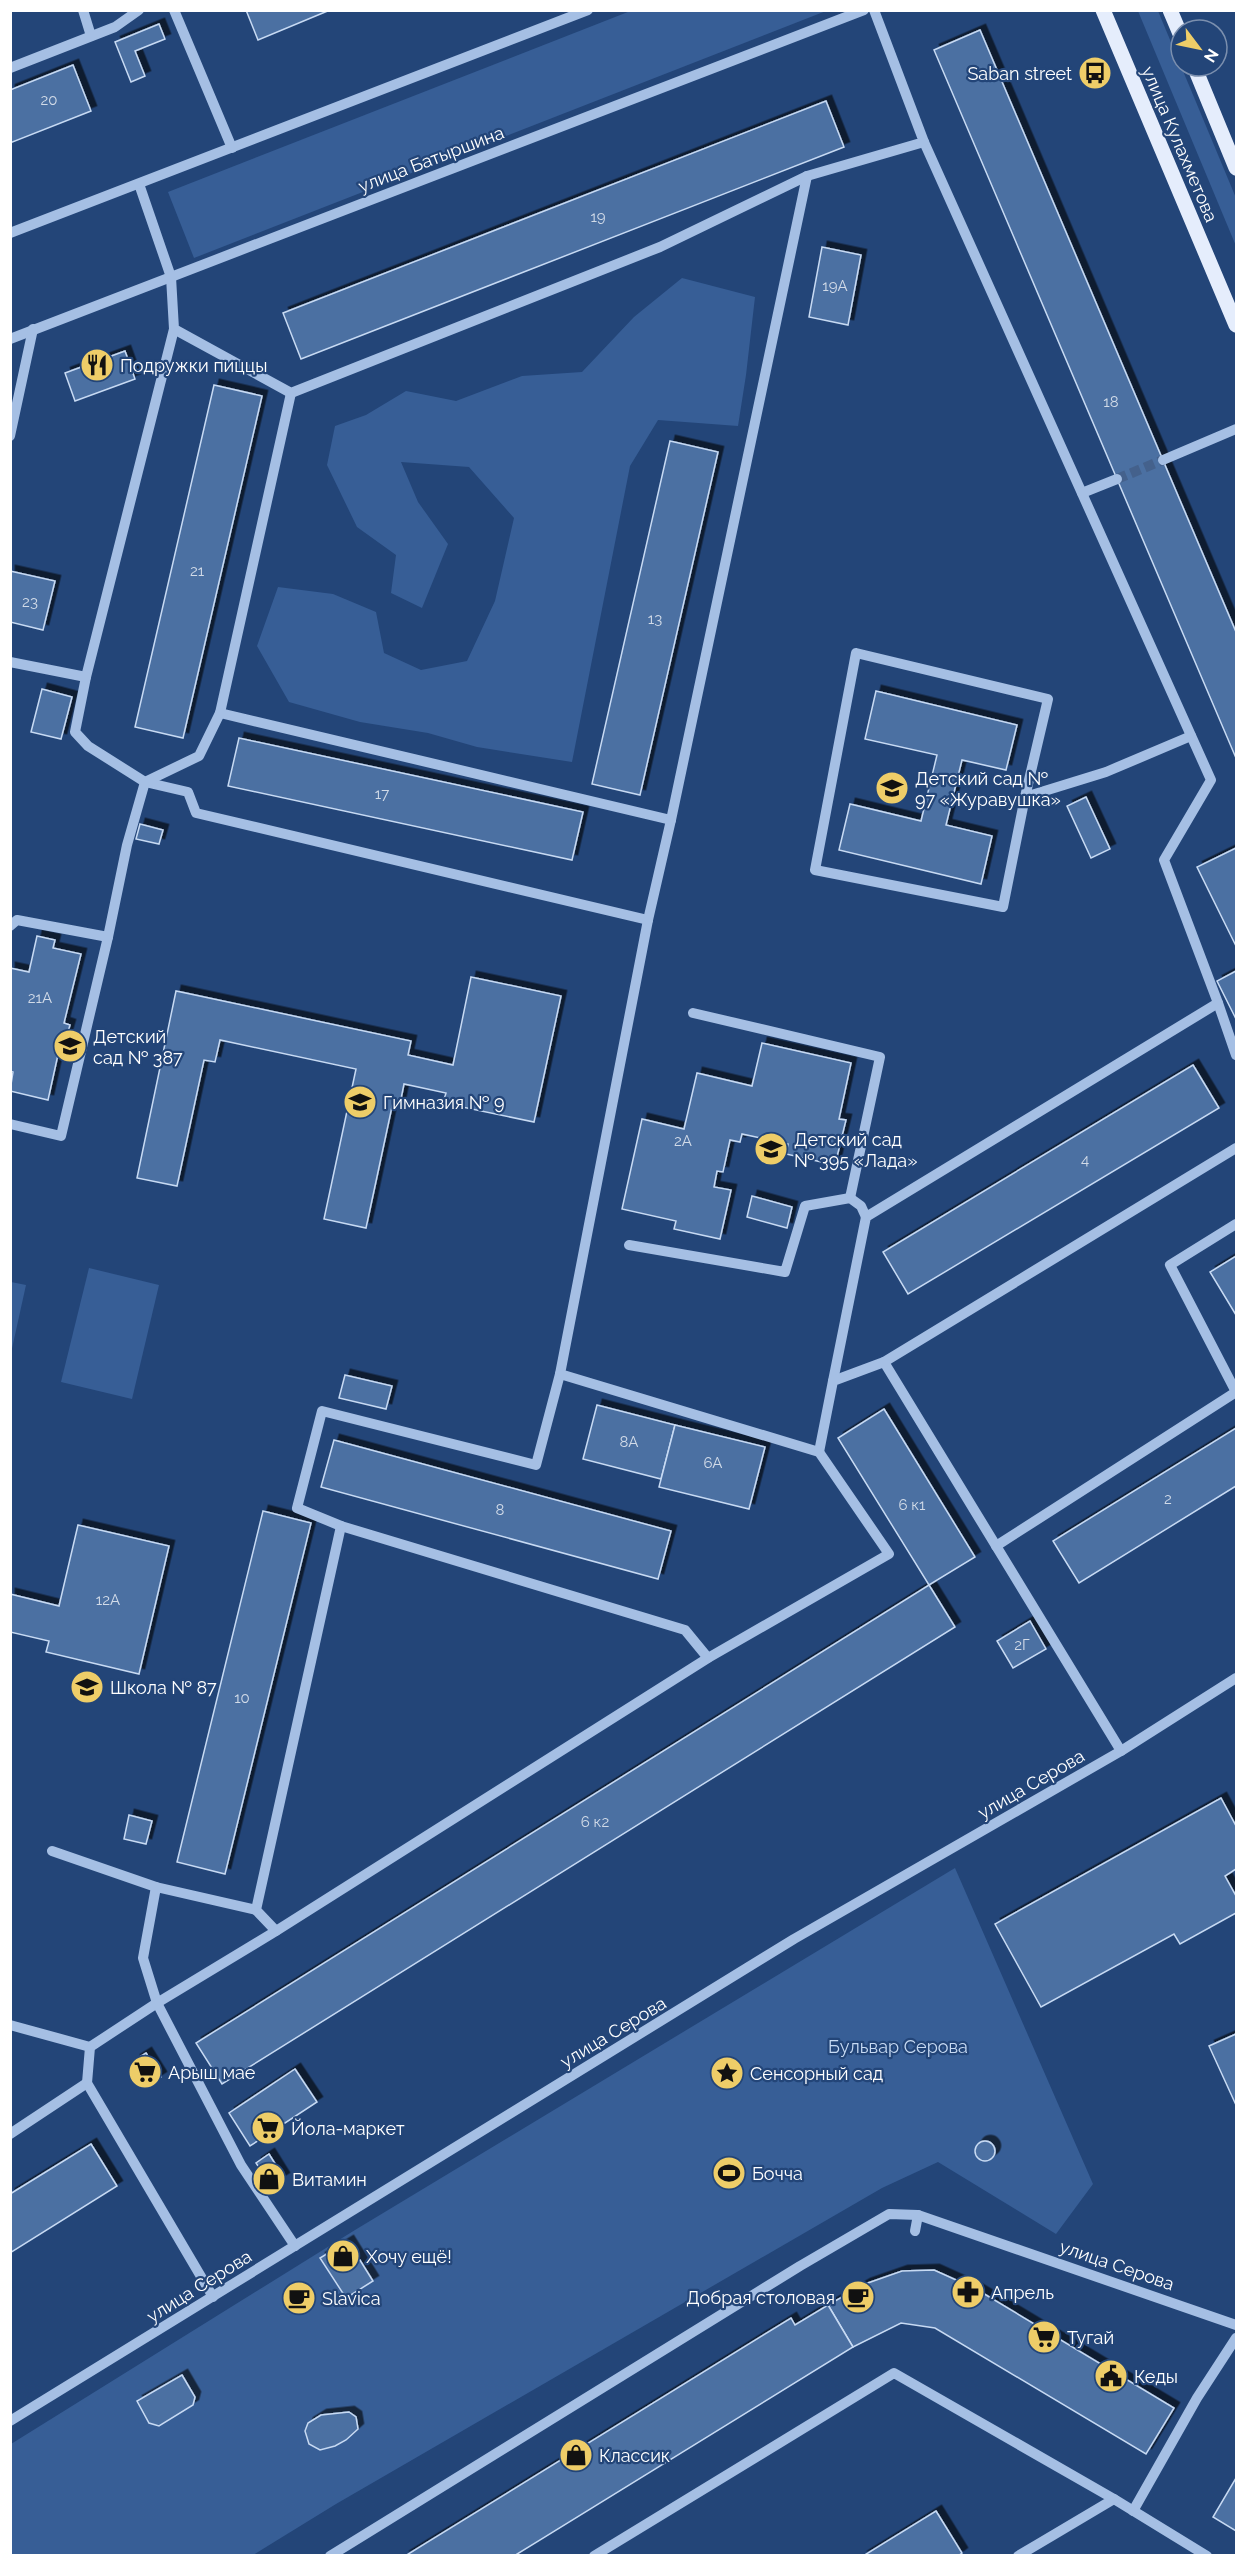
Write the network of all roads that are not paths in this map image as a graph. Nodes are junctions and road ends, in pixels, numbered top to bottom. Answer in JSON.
{"nodes":[{"id":1,"x":83,"y":10,"type":"edge"},
{"id":2,"x":139,"y":10,"type":"edge"},
{"id":3,"x":174,"y":10,"type":"edge"},
{"id":4,"x":588,"y":10,"type":"edge"},
{"id":5,"x":864,"y":10,"type":"edge"},
{"id":6,"x":874,"y":10,"type":"edge"},
{"id":7,"x":1103,"y":10,"type":"edge"},
{"id":8,"x":91,"y":36,"type":"junction"},
{"id":9,"x":10,"y":68,"type":"edge"},
{"id":10,"x":1199,"y":78,"type":"edge"},
{"id":11,"x":924,"y":142,"type":"junction"},
{"id":12,"x":232,"y":148,"type":"junction"},
{"id":13,"x":1236,"y":168,"type":"edge"},
{"id":14,"x":807,"y":176,"type":"junction"},
{"id":15,"x":139,"y":184,"type":"junction"},
{"id":16,"x":10,"y":233,"type":"edge"},
{"id":17,"x":171,"y":277,"type":"junction"},
{"id":18,"x":1236,"y":325,"type":"edge"},
{"id":19,"x":33,"y":329,"type":"junction"},
{"id":20,"x":174,"y":329,"type":"junction"},
{"id":21,"x":10,"y":339,"type":"edge"},
{"id":22,"x":291,"y":393,"type":"junction"},
{"id":23,"x":1236,"y":429,"type":"edge"},
{"id":24,"x":10,"y":436,"type":"edge"},
{"id":25,"x":1163,"y":460,"type":"tunnel mouth"},
{"id":26,"x":1117,"y":478,"type":"tunnel mouth"},
{"id":27,"x":1082,"y":493,"type":"junction"},
{"id":28,"x":10,"y":662,"type":"edge"},
{"id":29,"x":86,"y":677,"type":"junction"},
{"id":30,"x":220,"y":713,"type":"junction"},
{"id":31,"x":1191,"y":736,"type":"junction"},
{"id":32,"x":145,"y":782,"type":"junction"},
{"id":33,"x":1026,"y":797,"type":"junction"},
{"id":34,"x":671,"y":820,"type":"junction"},
{"id":35,"x":648,"y":920,"type":"junction"},
{"id":36,"x":10,"y":926,"type":"edge"},
{"id":37,"x":108,"y":938,"type":"junction"},
{"id":38,"x":1218,"y":1003,"type":"junction"},
{"id":39,"x":693,"y":1013,"type":"dead end"},
{"id":40,"x":1236,"y":1055,"type":"edge"},
{"id":41,"x":10,"y":1124,"type":"edge"},
{"id":42,"x":1236,"y":1148,"type":"edge"},
{"id":43,"x":850,"y":1198,"type":"junction"},
{"id":44,"x":866,"y":1217,"type":"junction"},
{"id":45,"x":1236,"y":1224,"type":"edge"},
{"id":46,"x":629,"y":1245,"type":"dead end"},
{"id":47,"x":884,"y":1362,"type":"junction"},
{"id":48,"x":560,"y":1374,"type":"junction"},
{"id":49,"x":833,"y":1381,"type":"junction"},
{"id":50,"x":819,"y":1452,"type":"junction"},
{"id":51,"x":341,"y":1526,"type":"junction"},
{"id":52,"x":996,"y":1546,"type":"junction"},
{"id":53,"x":708,"y":1658,"type":"junction"},
{"id":54,"x":1236,"y":1679,"type":"edge"},
{"id":55,"x":1121,"y":1751,"type":"junction"},
{"id":56,"x":52,"y":1851,"type":"dead end"},
{"id":57,"x":156,"y":1887,"type":"junction"},
{"id":58,"x":256,"y":1910,"type":"junction"},
{"id":59,"x":276,"y":1931,"type":"junction"},
{"id":60,"x":157,"y":2003,"type":"junction"},
{"id":61,"x":10,"y":2025,"type":"edge"},
{"id":62,"x":90,"y":2047,"type":"junction"},
{"id":63,"x":87,"y":2083,"type":"junction"},
{"id":64,"x":10,"y":2134,"type":"edge"},
{"id":65,"x":918,"y":2214,"type":"junction"},
{"id":66,"x":915,"y":2231,"type":"dead end"},
{"id":67,"x":295,"y":2246,"type":"junction"},
{"id":68,"x":213,"y":2297,"type":"junction"},
{"id":69,"x":1236,"y":2325,"type":"edge"},
{"id":70,"x":1236,"y":2338,"type":"edge"},
{"id":71,"x":10,"y":2421,"type":"edge"},
{"id":72,"x":1114,"y":2499,"type":"junction"},
{"id":73,"x":1133,"y":2511,"type":"junction"},
{"id":74,"x":330,"y":2556,"type":"edge"},
{"id":75,"x":594,"y":2556,"type":"edge"},
{"id":76,"x":1018,"y":2556,"type":"edge"},
{"id":77,"x":1207,"y":2556,"type":"edge"}],
"edges":[{"from":1,"to":8,"type":"street"},
{"from":2,"to":8,"type":"street"},
{"from":3,"to":12,"type":"street"},
{"from":4,"to":12,"type":"street"},
{"from":5,"to":17,"type":"street","name":"улица Батыршина"},
{"from":6,"to":11,"type":"street"},
{"from":7,"to":18,"type":"main road","name":"улица Кулахметова"},
{"from":8,"to":9,"type":"street"},
{"from":10,"to":13,"type":"main road"},
{"from":11,"to":14,"type":"street"},
{"from":11,"to":27,"type":"street"},
{"from":12,"to":15,"type":"street"},
{"from":14,"to":22,"type":"street"},
{"from":14,"to":34,"type":"street"},
{"from":15,"to":16,"type":"street"},
{"from":15,"to":17,"type":"street"},
{"from":17,"to":19,"type":"street","name":"улица Батыршина"},
{"from":17,"to":20,"type":"street"},
{"from":19,"to":21,"type":"street","name":"улица Батыршина"},
{"from":19,"to":24,"type":"street"},
{"from":20,"to":22,"type":"street"},
{"from":20,"to":29,"type":"street"},
{"from":22,"to":30,"type":"street"},
{"from":23,"to":25,"type":"street"},
{"from":26,"to":27,"type":"street"},
{"from":27,"to":31,"type":"street"},
{"from":28,"to":29,"type":"street"},
{"from":29,"to":32,"type":"street"},
{"from":30,"to":32,"type":"street"},
{"from":30,"to":34,"type":"street"},
{"from":31,"to":33,"type":"street"},
{"from":31,"to":38,"type":"street"},
{"from":32,"to":35,"type":"street"},
{"from":32,"to":37,"type":"street"},
{"from":33,"to":33,"type":"street"},
{"from":34,"to":35,"type":"street"},
{"from":35,"to":48,"type":"street"},
{"from":36,"to":37,"type":"street"},
{"from":37,"to":41,"type":"street"},
{"from":38,"to":40,"type":"street"},
{"from":38,"to":44,"type":"street"},
{"from":39,"to":43,"type":"street"},
{"from":42,"to":47,"type":"street"},
{"from":43,"to":44,"type":"street"},
{"from":43,"to":46,"type":"street"},
{"from":44,"to":49,"type":"street"},
{"from":45,"to":52,"type":"street"},
{"from":47,"to":49,"type":"street"},
{"from":47,"to":52,"type":"street"},
{"from":48,"to":50,"type":"street"},
{"from":48,"to":51,"type":"street"},
{"from":49,"to":50,"type":"street"},
{"from":50,"to":53,"type":"street"},
{"from":51,"to":53,"type":"street"},
{"from":51,"to":58,"type":"street"},
{"from":52,"to":55,"type":"street"},
{"from":53,"to":59,"type":"street"},
{"from":54,"to":55,"type":"street","name":"улица Серова"},
{"from":55,"to":67,"type":"street","name":"улица Серова"},
{"from":56,"to":57,"type":"street"},
{"from":57,"to":58,"type":"street"},
{"from":57,"to":60,"type":"street"},
{"from":58,"to":59,"type":"street"},
{"from":59,"to":60,"type":"street"},
{"from":60,"to":62,"type":"street"},
{"from":60,"to":67,"type":"street"},
{"from":61,"to":62,"type":"street"},
{"from":62,"to":63,"type":"street"},
{"from":63,"to":64,"type":"street"},
{"from":63,"to":68,"type":"street"},
{"from":65,"to":66,"type":"street"},
{"from":65,"to":69,"type":"street","name":"улица Серова"},
{"from":65,"to":74,"type":"street","name":"улица Серова"},
{"from":67,"to":68,"type":"street","name":"улица Серова"},
{"from":68,"to":71,"type":"street","name":"улица Серова"},
{"from":70,"to":73,"type":"street"},
{"from":72,"to":73,"type":"street"},
{"from":72,"to":75,"type":"street"},
{"from":72,"to":76,"type":"street"},
{"from":73,"to":77,"type":"street"}]}
